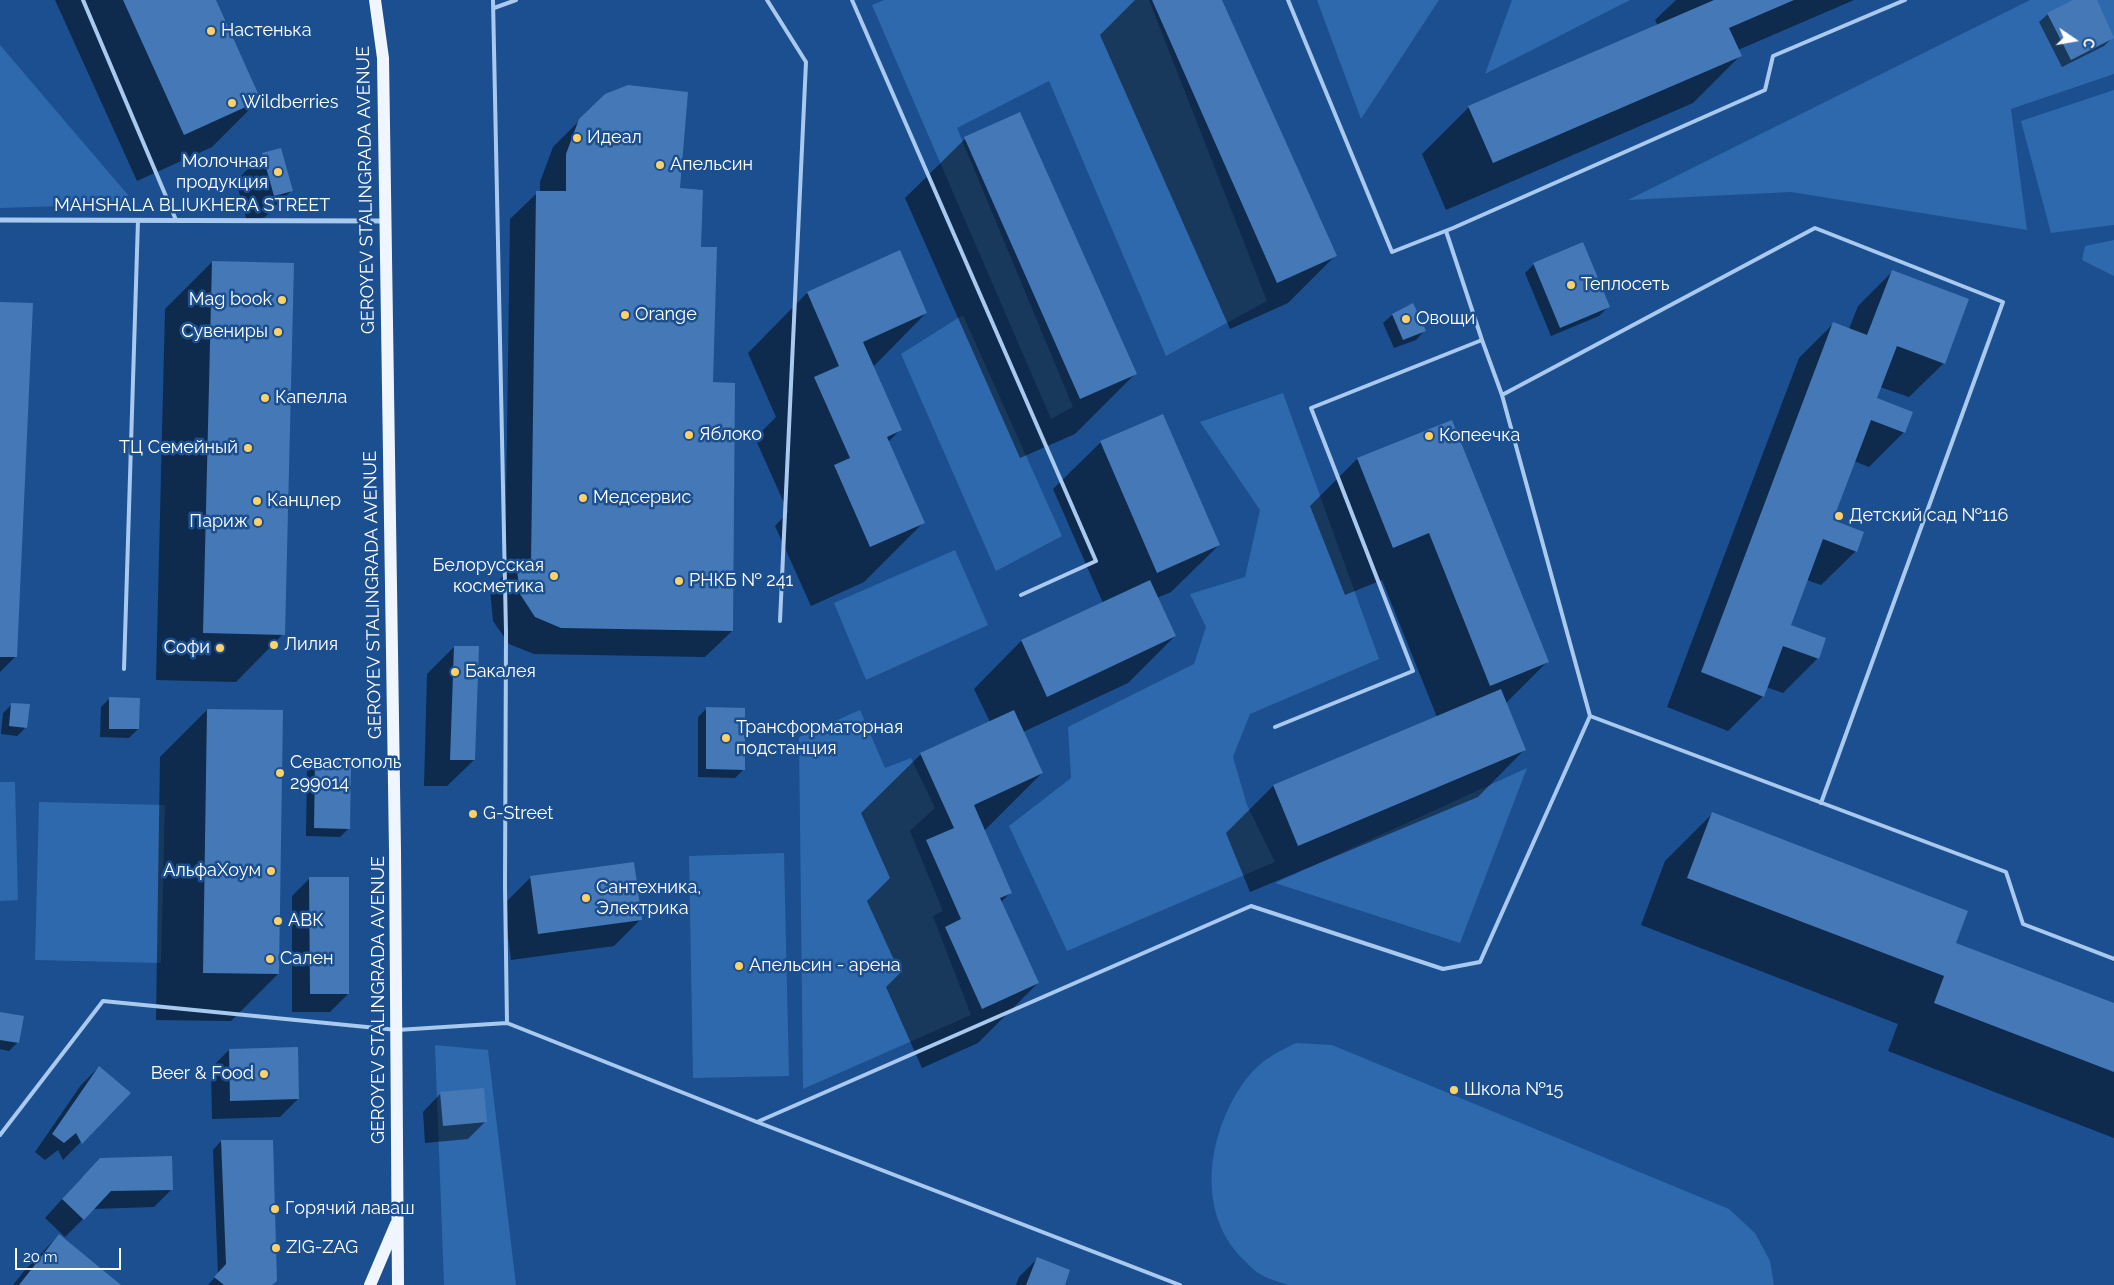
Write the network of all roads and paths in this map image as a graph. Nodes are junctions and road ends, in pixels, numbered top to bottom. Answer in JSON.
{"nodes":[{"id":1,"x":83,"y":0,"type":"edge"},
{"id":2,"x":376,"y":0,"type":"edge"},
{"id":3,"x":493,"y":0,"type":"edge"},
{"id":4,"x":516,"y":0,"type":"edge"},
{"id":5,"x":767,"y":0,"type":"edge"},
{"id":6,"x":852,"y":0,"type":"edge"},
{"id":7,"x":1288,"y":0,"type":"edge"},
{"id":8,"x":1905,"y":0,"type":"edge"},
{"id":9,"x":494,"y":8,"type":"junction"},
{"id":10,"x":0,"y":220,"type":"edge"},
{"id":11,"x":138,"y":220,"type":"junction"},
{"id":12,"x":176,"y":220,"type":"junction"},
{"id":13,"x":384,"y":221,"type":"junction"},
{"id":14,"x":1446,"y":231,"type":"junction"},
{"id":15,"x":1482,"y":340,"type":"junction"},
{"id":16,"x":1502,"y":394,"type":"junction"},
{"id":17,"x":1021,"y":594,"type":"dead end"},
{"id":18,"x":780,"y":621,"type":"dead end"},
{"id":19,"x":124,"y":669,"type":"dead end"},
{"id":20,"x":1590,"y":716,"type":"junction"},
{"id":21,"x":1275,"y":727,"type":"dead end"},
{"id":22,"x":1821,"y":803,"type":"junction"},
{"id":23,"x":2114,"y":959,"type":"edge"},
{"id":24,"x":507,"y":1023,"type":"junction"},
{"id":25,"x":397,"y":1030,"type":"junction"},
{"id":26,"x":757,"y":1122,"type":"junction"},
{"id":27,"x":0,"y":1135,"type":"edge"},
{"id":28,"x":398,"y":1219,"type":"junction"},
{"id":29,"x":370,"y":1285,"type":"edge"},
{"id":30,"x":398,"y":1285,"type":"edge"},
{"id":31,"x":1180,"y":1285,"type":"edge"}],
"edges":[{"from":1,"to":12,"type":"lane"},
{"from":2,"to":13,"type":"main road","name":"GEROYEV STALINGRADA AVENUE"},
{"from":3,"to":9,"type":"lane"},
{"from":4,"to":9,"type":"lane"},
{"from":5,"to":18,"type":"lane"},
{"from":6,"to":17,"type":"lane"},
{"from":7,"to":14,"type":"lane"},
{"from":8,"to":14,"type":"lane"},
{"from":9,"to":24,"type":"lane"},
{"from":10,"to":11,"type":"street","name":"MAHSHALA BLIUKHERA STREET"},
{"from":11,"to":12,"type":"street","name":"MAHSHALA BLIUKHERA STREET"},
{"from":11,"to":19,"type":"lane"},
{"from":12,"to":13,"type":"street","name":"MAHSHALA BLIUKHERA STREET"},
{"from":13,"to":25,"type":"main road","name":"GEROYEV STALINGRADA AVENUE"},
{"from":14,"to":15,"type":"lane"},
{"from":15,"to":16,"type":"lane"},
{"from":15,"to":21,"type":"lane"},
{"from":16,"to":20,"type":"lane"},
{"from":16,"to":22,"type":"lane"},
{"from":20,"to":22,"type":"lane"},
{"from":20,"to":26,"type":"lane"},
{"from":22,"to":23,"type":"lane"},
{"from":24,"to":25,"type":"lane"},
{"from":24,"to":26,"type":"lane"},
{"from":25,"to":27,"type":"lane"},
{"from":25,"to":28,"type":"main road","name":"GEROYEV STALINGRADA AVENUE"},
{"from":26,"to":31,"type":"lane"},
{"from":28,"to":29,"type":"main road","name":"GEROYEV STALINGRADA AVENUE"},
{"from":28,"to":30,"type":"main road","name":"GEROYEV STALINGRADA AVENUE"}]}
